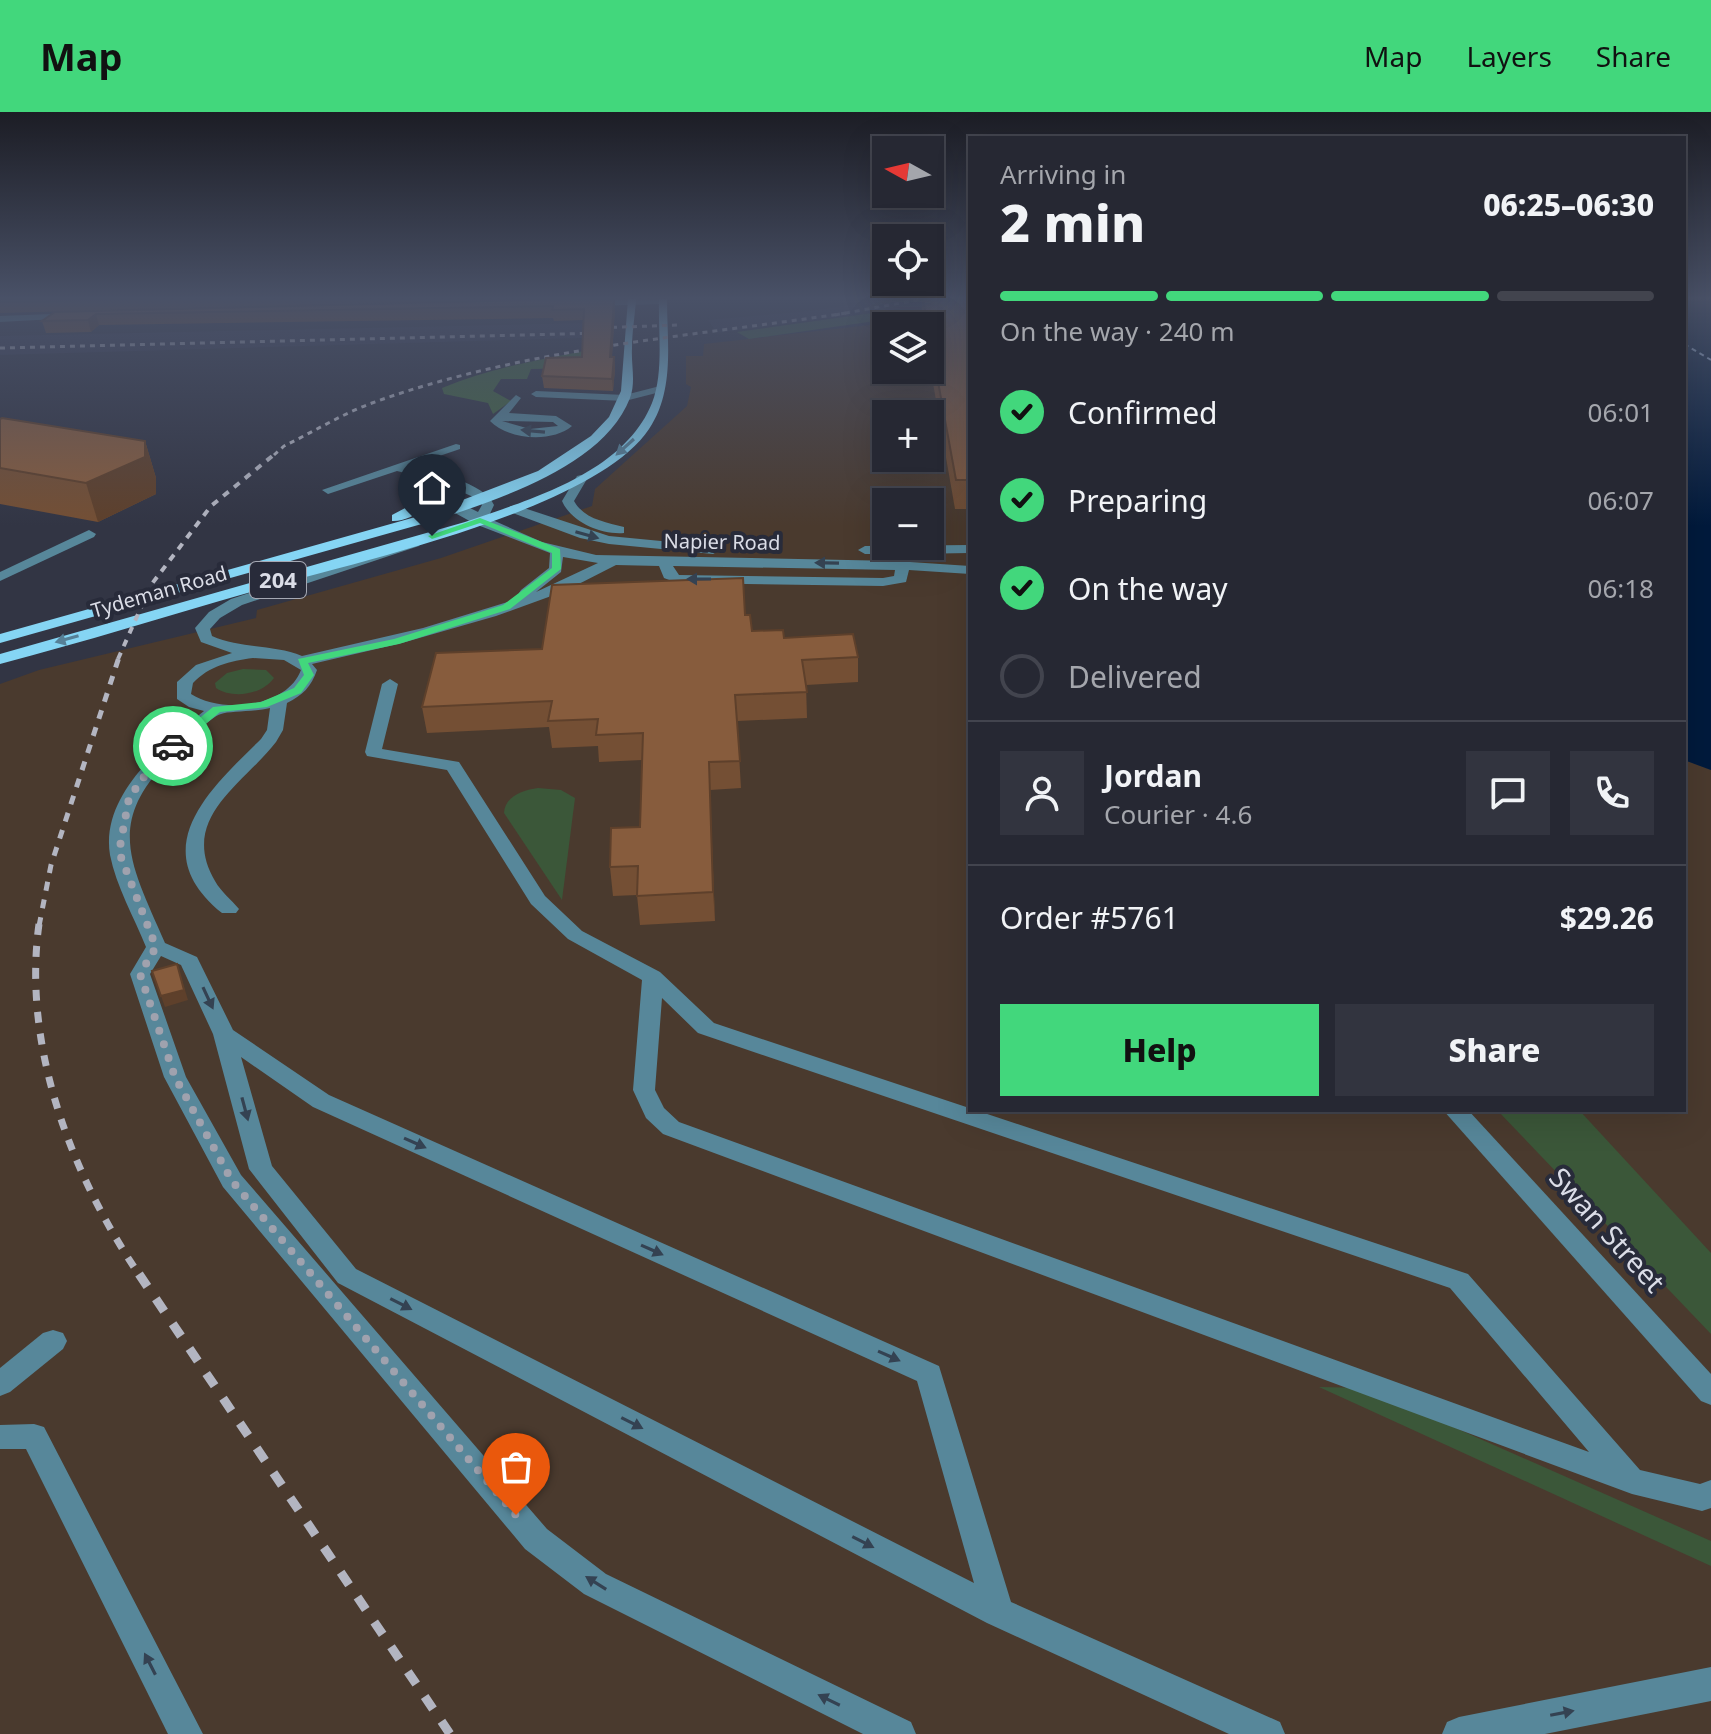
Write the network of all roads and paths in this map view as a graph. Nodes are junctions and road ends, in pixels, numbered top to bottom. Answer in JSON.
{"nodes":[{"id":1,"x":627,"y":375,"type":"edge"},
{"id":2,"x":660,"y":375,"type":"edge"},
{"id":3,"x":660,"y":389,"type":"junction"},
{"id":4,"x":625,"y":398,"type":"junction"},
{"id":5,"x":500,"y":416,"type":"junction"},
{"id":6,"x":591,"y":441,"type":"junction"},
{"id":7,"x":456,"y":447,"type":"dead end"},
{"id":8,"x":397,"y":467,"type":"junction"},
{"id":9,"x":411,"y":472,"type":"junction"},
{"id":10,"x":581,"y":479,"type":"junction"},
{"id":11,"x":328,"y":490,"type":"dead end"},
{"id":12,"x":434,"y":494,"type":"junction"},
{"id":13,"x":485,"y":498,"type":"junction"},
{"id":14,"x":462,"y":507,"type":"junction"},
{"id":15,"x":514,"y":509,"type":"junction"},
{"id":16,"x":480,"y":521,"type":"junction"},
{"id":17,"x":89,"y":534,"type":"dead end"},
{"id":18,"x":358,"y":538,"type":"junction"},
{"id":19,"x":422,"y":540,"type":"junction"},
{"id":20,"x":634,"y":542,"type":"junction"},
{"id":21,"x":968,"y":549,"type":"edge"},
{"id":22,"x":557,"y":551,"type":"junction"},
{"id":23,"x":944,"y":553,"type":"edge"},
{"id":24,"x":872,"y":557,"type":"edge"},
{"id":25,"x":904,"y":560,"type":"edge"},
{"id":26,"x":915,"y":560,"type":"edge"},
{"id":27,"x":613,"y":561,"type":"junction"},
{"id":28,"x":968,"y":570,"type":"edge"},
{"id":29,"x":0,"y":577,"type":"edge"},
{"id":30,"x":506,"y":607,"type":"junction"},
{"id":31,"x":0,"y":639,"type":"edge"},
{"id":32,"x":273,"y":654,"type":"junction"},
{"id":33,"x":0,"y":659,"type":"edge"},
{"id":34,"x":302,"y":661,"type":"junction"},
{"id":35,"x":390,"y":684,"type":"dead end"},
{"id":36,"x":279,"y":700,"type":"junction"},
{"id":37,"x":217,"y":709,"type":"junction"},
{"id":38,"x":229,"y":909,"type":"dead end"},
{"id":39,"x":156,"y":947,"type":"junction"},
{"id":40,"x":653,"y":977,"type":"junction"},
{"id":41,"x":224,"y":1034,"type":"junction"},
{"id":42,"x":1457,"y":1112,"type":"edge"},
{"id":43,"x":53,"y":1341,"type":"dead end"},
{"id":44,"x":0,"y":1384,"type":"edge"},
{"id":45,"x":1711,"y":1393,"type":"edge"},
{"id":46,"x":0,"y":1437,"type":"edge"},
{"id":47,"x":1632,"y":1481,"type":"junction"},
{"id":48,"x":1711,"y":1493,"type":"edge"},
{"id":49,"x":998,"y":1612,"type":"junction"},
{"id":50,"x":1711,"y":1684,"type":"edge"},
{"id":51,"x":186,"y":1734,"type":"edge"},
{"id":52,"x":899,"y":1734,"type":"edge"},
{"id":53,"x":1268,"y":1734,"type":"edge"},
{"id":54,"x":1459,"y":1734,"type":"edge"}],
"edges":[{"from":1,"to":4,"type":"main road"},
{"from":2,"to":3,"type":"main road","name":"Tydeman Road","number":"204"},
{"from":3,"to":4,"type":"street"},
{"from":3,"to":10,"type":"main road","name":"Tydeman Road","number":"204","one_way":true},
{"from":4,"to":5,"type":"street"},
{"from":4,"to":6,"type":"main road","name":"Tydeman Road","number":"204"},
{"from":5,"to":5,"type":"street","one_way":true},
{"from":6,"to":13,"type":"main road","name":"Tydeman Road","number":"204"},
{"from":6,"to":15,"type":"main road"},
{"from":7,"to":8,"type":"street"},
{"from":8,"to":9,"type":"street"},
{"from":8,"to":11,"type":"street"},
{"from":9,"to":12,"type":"street","name":"Napier Road"},
{"from":9,"to":13,"type":"street"},
{"from":10,"to":15,"type":"main road","name":"Tydeman Road","number":"204"},
{"from":10,"to":20,"type":"street","name":"Napier Road"},
{"from":12,"to":14,"type":"street","name":"Napier Road"},
{"from":12,"to":18,"type":"main road"},
{"from":13,"to":14,"type":"main road","name":"Tydeman Road","number":"204"},
{"from":13,"to":16,"type":"street"},
{"from":14,"to":16,"type":"street","name":"Napier Road"},
{"from":14,"to":18,"type":"main road","name":"Tydeman Road","number":"204"},
{"from":15,"to":16,"type":"main road","name":"Tydeman Road","number":"204"},
{"from":15,"to":20,"type":"street","name":"Napier Road","one_way":true},
{"from":16,"to":19,"type":"main road","name":"Tydeman Road","number":"204"},
{"from":16,"to":22,"type":"street","name":"Napier Road"},
{"from":17,"to":29,"type":"street"},
{"from":18,"to":31,"type":"main road","name":"Tydeman Road","number":"204"},
{"from":19,"to":32,"type":"street"},
{"from":19,"to":33,"type":"main road","name":"Tydeman Road","number":"204","one_way":true},
{"from":20,"to":24,"type":"street","name":"Napier Road","one_way":true},
{"from":21,"to":23,"type":"street"},
{"from":22,"to":27,"type":"street","name":"Napier Road"},
{"from":22,"to":30,"type":"street"},
{"from":25,"to":27,"type":"street","name":"Napier Road","one_way":true},
{"from":26,"to":28,"type":"street","name":"Napier Road"},
{"from":27,"to":30,"type":"street"},
{"from":30,"to":34,"type":"street"},
{"from":32,"to":34,"type":"street"},
{"from":32,"to":37,"type":"street"},
{"from":34,"to":36,"type":"street"},
{"from":35,"to":40,"type":"street"},
{"from":36,"to":37,"type":"street"},
{"from":36,"to":38,"type":"street"},
{"from":37,"to":39,"type":"street"},
{"from":39,"to":41,"type":"street","one_way":true},
{"from":52,"to":39,"type":"street","one_way":true},
{"from":40,"to":47,"type":"street"},
{"from":40,"to":47,"type":"street"},
{"from":41,"to":49,"type":"street","one_way":true},
{"from":41,"to":49,"type":"street","one_way":true},
{"from":42,"to":45,"type":"street","name":"Swan Street"},
{"from":43,"to":44,"type":"street"},
{"from":51,"to":46,"type":"street","one_way":true},
{"from":47,"to":48,"type":"street"},
{"from":49,"to":53,"type":"street"},
{"from":54,"to":50,"type":"street","one_way":true}]}
